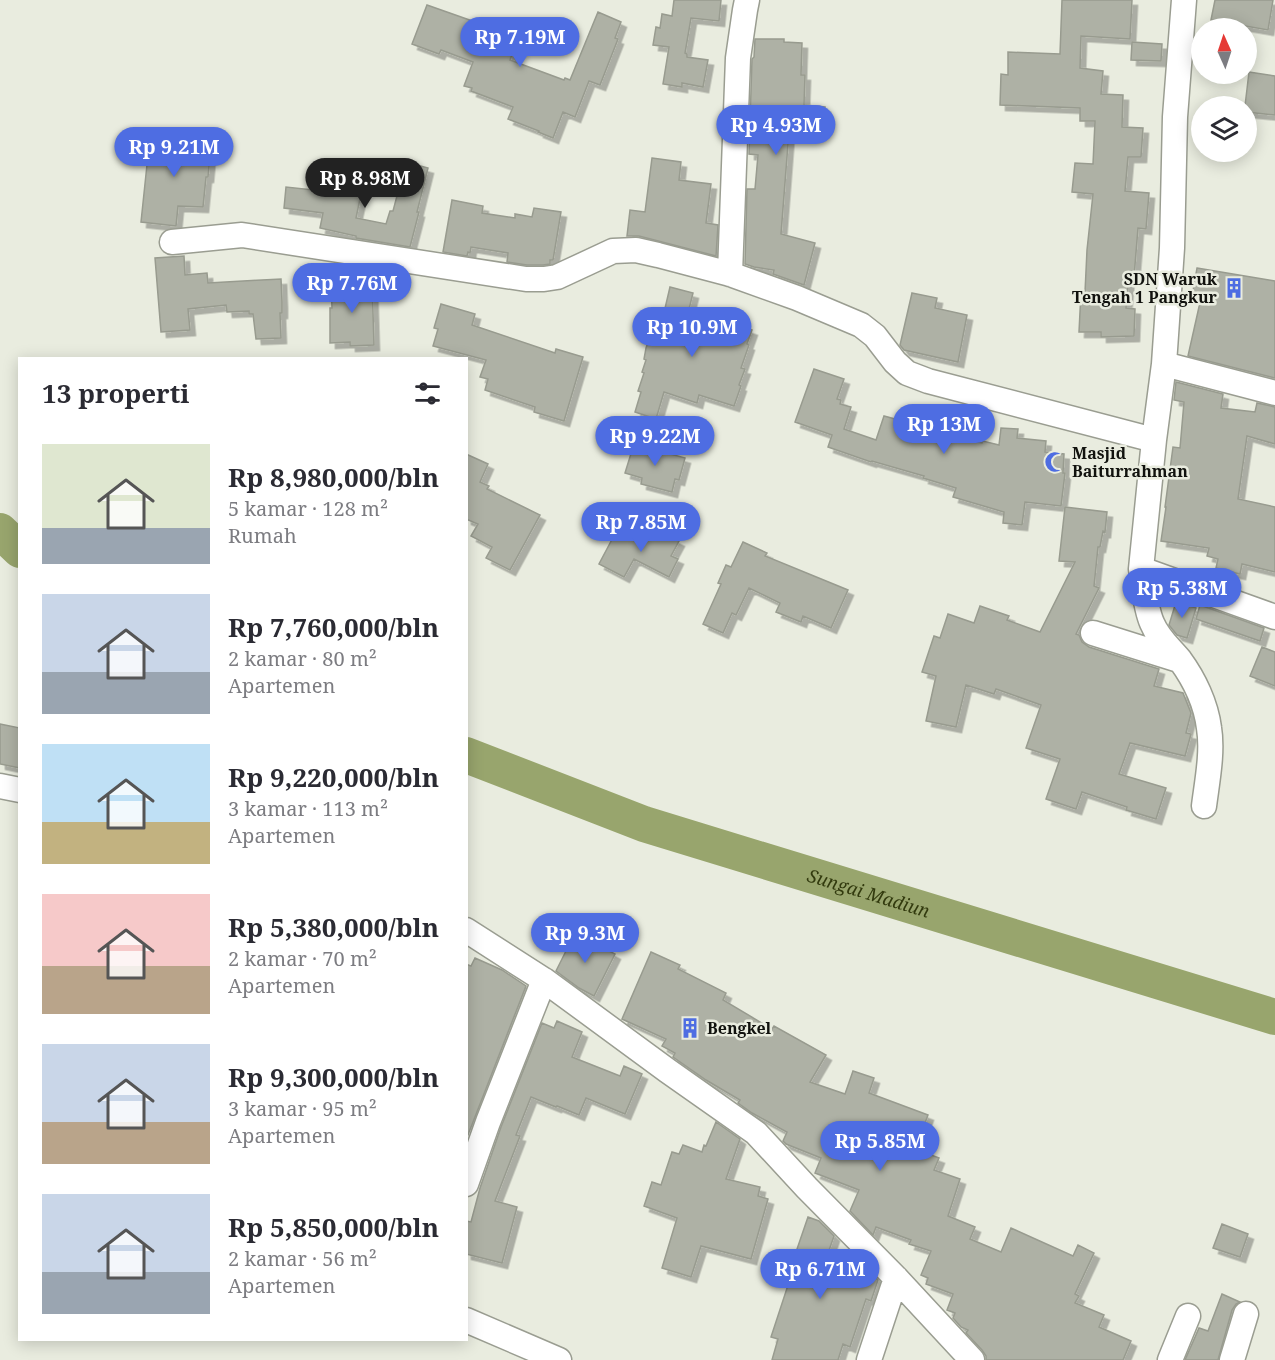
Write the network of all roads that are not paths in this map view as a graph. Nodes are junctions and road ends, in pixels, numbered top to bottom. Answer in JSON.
{"nodes":[{"id":1,"x":747,"y":0,"type":"edge"},
{"id":2,"x":1184,"y":0,"type":"edge"},
{"id":3,"x":172,"y":242,"type":"dead end"},
{"id":4,"x":730,"y":274,"type":"junction"},
{"id":5,"x":1164,"y":364,"type":"junction"},
{"id":6,"x":1275,"y":393,"type":"edge"},
{"id":7,"x":1154,"y":440,"type":"junction"},
{"id":8,"x":1141,"y":568,"type":"junction"},
{"id":9,"x":1275,"y":617,"type":"edge"},
{"id":10,"x":1093,"y":633,"type":"dead end"},
{"id":11,"x":1180,"y":660,"type":"junction"},
{"id":12,"x":0,"y":786,"type":"edge"},
{"id":13,"x":18,"y":790,"type":"edge"},
{"id":14,"x":1204,"y":806,"type":"dead end"},
{"id":15,"x":468,"y":931,"type":"edge"},
{"id":16,"x":544,"y":980,"type":"junction"},
{"id":17,"x":468,"y":1178,"type":"edge"},
{"id":18,"x":896,"y":1278,"type":"junction"},
{"id":19,"x":1246,"y":1314,"type":"dead end"},
{"id":20,"x":1188,"y":1317,"type":"dead end"},
{"id":21,"x":468,"y":1321,"type":"edge"},
{"id":22,"x":559,"y":1360,"type":"edge"},
{"id":23,"x":869,"y":1360,"type":"edge"},
{"id":24,"x":972,"y":1360,"type":"edge"},
{"id":25,"x":1170,"y":1360,"type":"edge"},
{"id":26,"x":1232,"y":1360,"type":"edge"}],
"edges":[{"from":1,"to":4,"type":"street"},
{"from":2,"to":5,"type":"street"},
{"from":3,"to":4,"type":"street"},
{"from":4,"to":7,"type":"street"},
{"from":5,"to":6,"type":"street"},
{"from":5,"to":7,"type":"street"},
{"from":7,"to":8,"type":"street"},
{"from":8,"to":9,"type":"street"},
{"from":8,"to":11,"type":"street"},
{"from":10,"to":11,"type":"street"},
{"from":11,"to":14,"type":"street"},
{"from":12,"to":13,"type":"street"},
{"from":15,"to":16,"type":"street"},
{"from":16,"to":17,"type":"street"},
{"from":16,"to":18,"type":"street"},
{"from":18,"to":23,"type":"street"},
{"from":18,"to":24,"type":"street"},
{"from":19,"to":26,"type":"street"},
{"from":20,"to":25,"type":"street"},
{"from":21,"to":22,"type":"street"}]}
